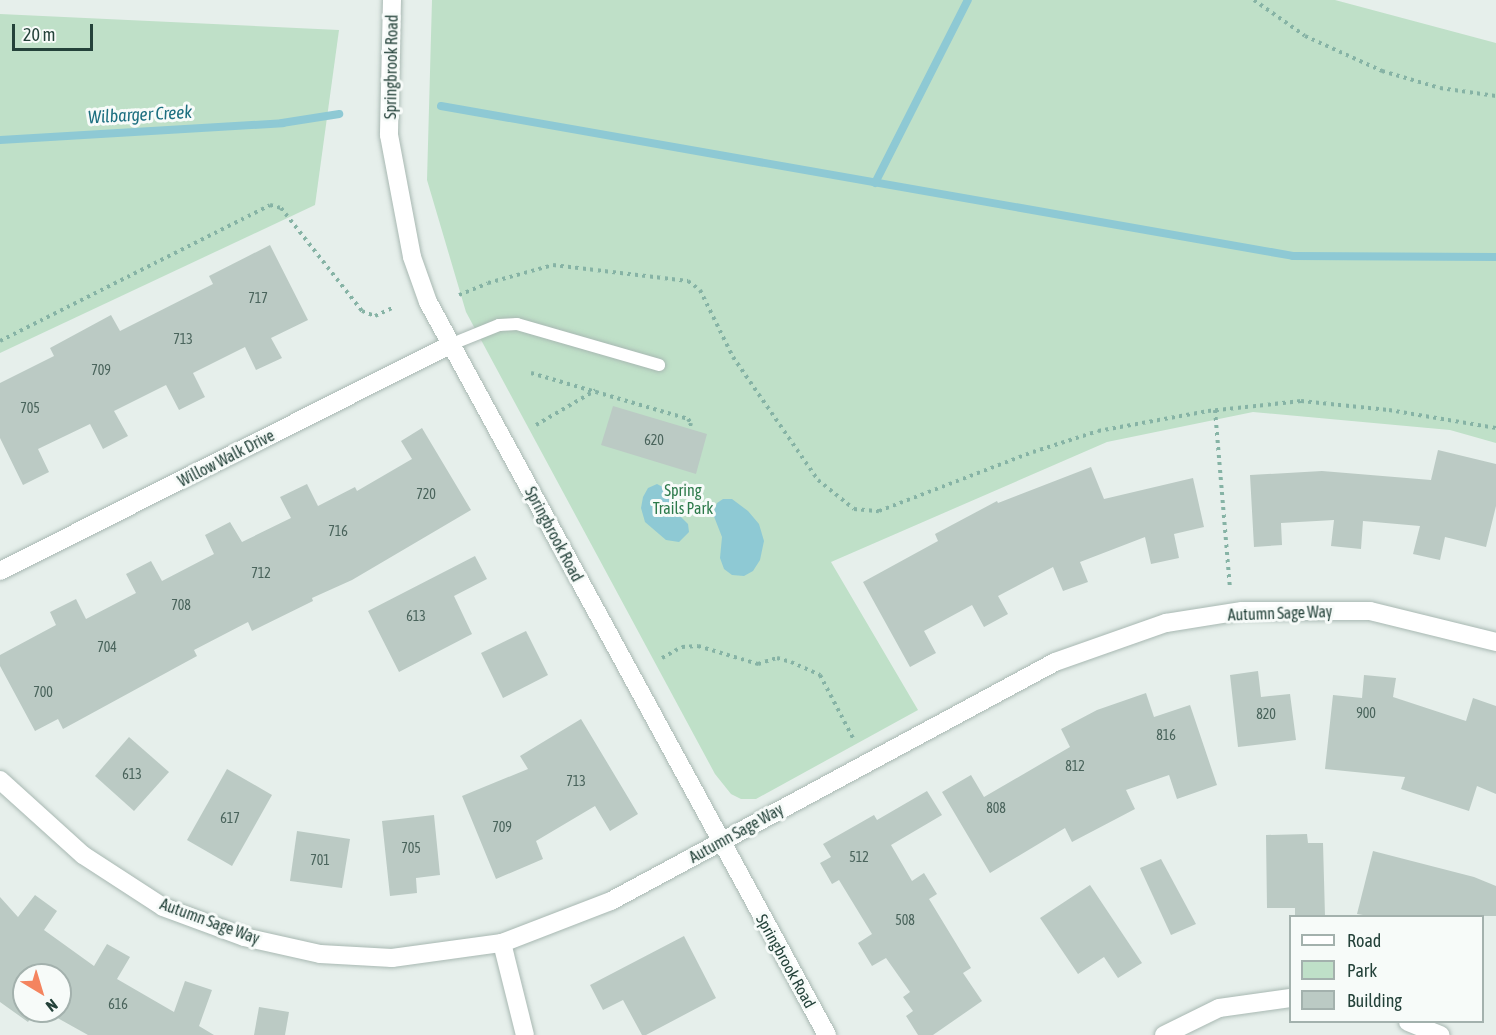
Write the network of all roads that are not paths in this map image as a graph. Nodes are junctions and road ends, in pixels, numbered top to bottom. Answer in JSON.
{"nodes":[{"id":1,"x":392,"y":0,"type":"edge"},
{"id":2,"x":452,"y":344,"type":"junction"},
{"id":3,"x":659,"y":365,"type":"dead end"},
{"id":4,"x":0,"y":571,"type":"edge"},
{"id":5,"x":1496,"y":642,"type":"edge"},
{"id":6,"x":0,"y":780,"type":"edge"},
{"id":7,"x":721,"y":842,"type":"junction"},
{"id":8,"x":502,"y":943,"type":"junction"},
{"id":9,"x":1289,"y":998,"type":"edge"},
{"id":10,"x":1411,"y":1023,"type":"edge"},
{"id":11,"x":525,"y":1035,"type":"edge"},
{"id":12,"x":827,"y":1035,"type":"edge"},
{"id":13,"x":1164,"y":1035,"type":"edge"},
{"id":14,"x":1441,"y":1035,"type":"edge"}],
"edges":[{"from":1,"to":2,"type":"street","name":"Springbrook Road"},
{"from":2,"to":3,"type":"lane"},
{"from":2,"to":4,"type":"street","name":"Willow Walk Drive"},
{"from":2,"to":7,"type":"street","name":"Springbrook Road"},
{"from":5,"to":7,"type":"street","name":"Autumn Sage Way"},
{"from":6,"to":8,"type":"street","name":"Autumn Sage Way"},
{"from":7,"to":8,"type":"street","name":"Autumn Sage Way"},
{"from":7,"to":12,"type":"street","name":"Springbrook Road"},
{"from":8,"to":11,"type":"street"},
{"from":9,"to":13,"type":"street"},
{"from":10,"to":14,"type":"street"}]}
